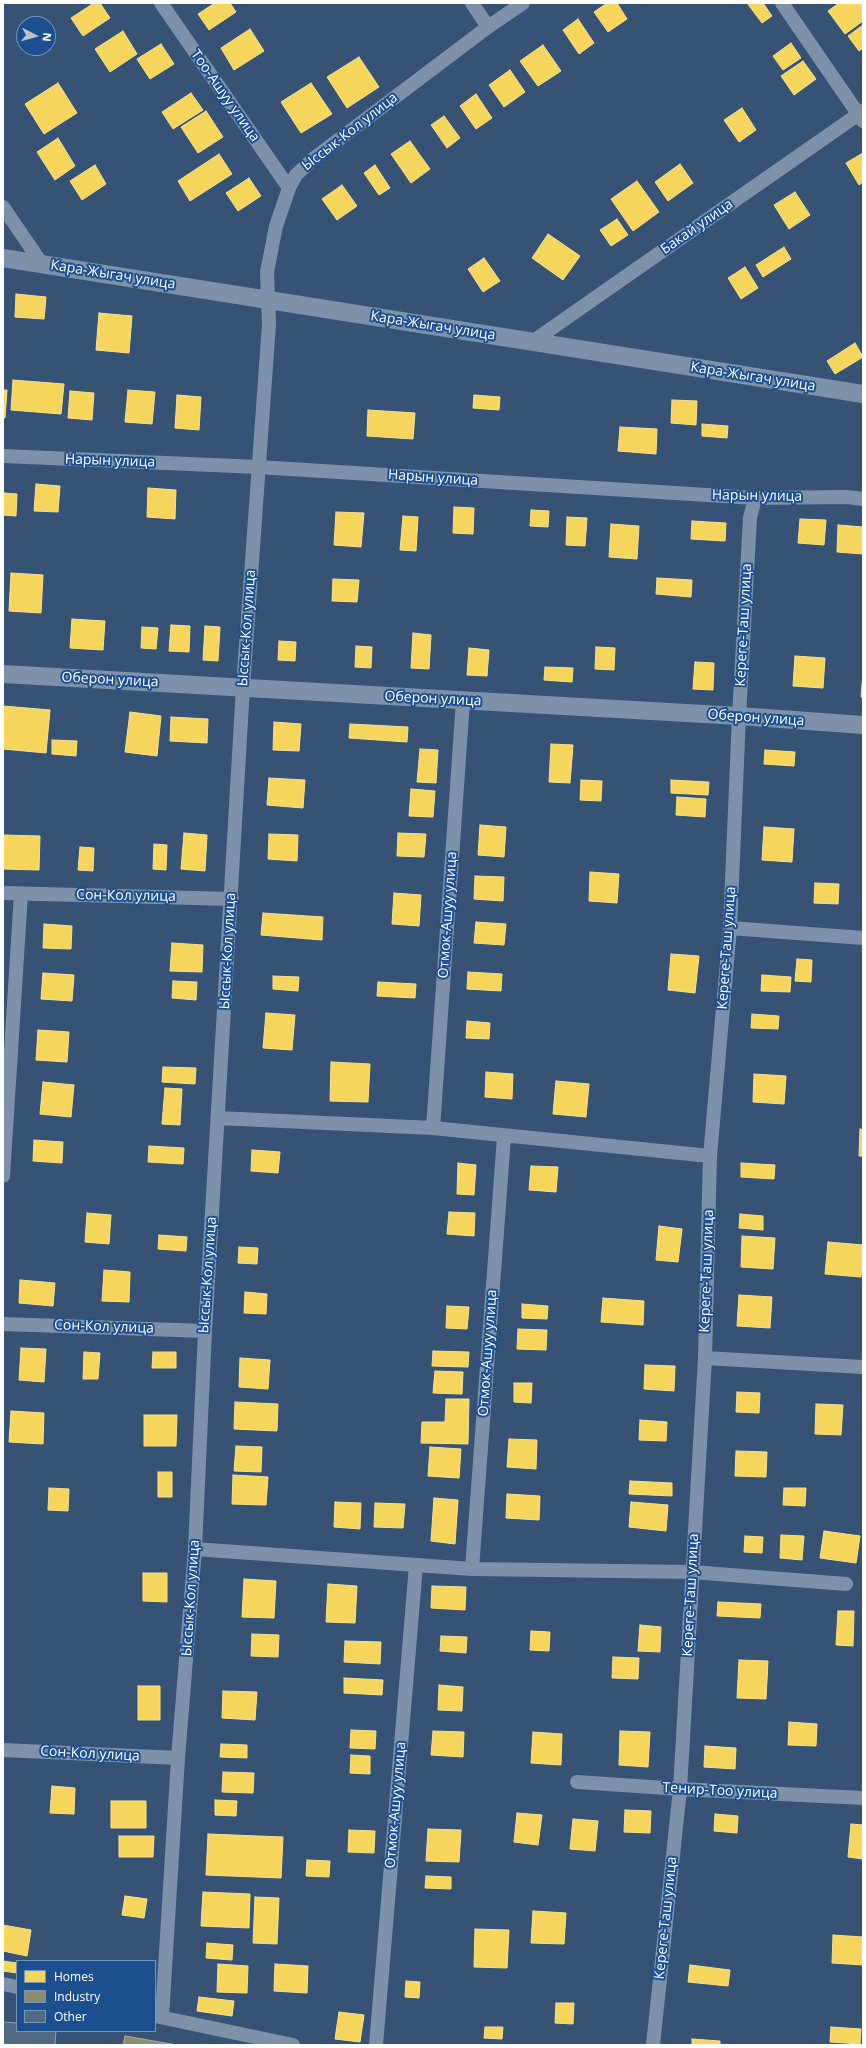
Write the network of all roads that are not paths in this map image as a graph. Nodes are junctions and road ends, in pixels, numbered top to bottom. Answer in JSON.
{"nodes":[{"id":1,"x":160,"y":3,"type":"edge"},
{"id":2,"x":472,"y":3,"type":"edge"},
{"id":3,"x":523,"y":3,"type":"edge"},
{"id":4,"x":782,"y":3,"type":"edge"},
{"id":5,"x":488,"y":27,"type":"junction"},
{"id":6,"x":861,"y":116,"type":"edge"},
{"id":7,"x":289,"y":188,"type":"junction"},
{"id":8,"x":3,"y":206,"type":"edge"},
{"id":9,"x":3,"y":258,"type":"edge"},
{"id":10,"x":42,"y":264,"type":"junction"},
{"id":11,"x":268,"y":299,"type":"junction"},
{"id":12,"x":532,"y":342,"type":"junction"},
{"id":13,"x":863,"y":394,"type":"edge"},
{"id":14,"x":3,"y":456,"type":"edge"},
{"id":15,"x":258,"y":467,"type":"junction"},
{"id":16,"x":755,"y":498,"type":"junction"},
{"id":17,"x":863,"y":499,"type":"edge"},
{"id":18,"x":3,"y":674,"type":"edge"},
{"id":19,"x":243,"y":687,"type":"junction"},
{"id":20,"x":464,"y":701,"type":"junction"},
{"id":21,"x":739,"y":716,"type":"junction"},
{"id":22,"x":863,"y":725,"type":"edge"},
{"id":23,"x":3,"y":893,"type":"edge"},
{"id":24,"x":21,"y":894,"type":"junction"},
{"id":25,"x":232,"y":899,"type":"junction"},
{"id":26,"x":730,"y":928,"type":"junction"},
{"id":27,"x":863,"y":938,"type":"edge"},
{"id":28,"x":218,"y":1118,"type":"junction"},
{"id":29,"x":433,"y":1128,"type":"junction"},
{"id":30,"x":504,"y":1137,"type":"junction"},
{"id":31,"x":710,"y":1156,"type":"junction"},
{"id":32,"x":3,"y":1176,"type":"edge"},
{"id":33,"x":3,"y":1324,"type":"edge"},
{"id":34,"x":205,"y":1331,"type":"junction"},
{"id":35,"x":705,"y":1358,"type":"junction"},
{"id":36,"x":863,"y":1367,"type":"edge"},
{"id":37,"x":195,"y":1549,"type":"junction"},
{"id":38,"x":416,"y":1565,"type":"junction"},
{"id":39,"x":472,"y":1569,"type":"junction"},
{"id":40,"x":692,"y":1572,"type":"junction"},
{"id":41,"x":846,"y":1584,"type":"dead end"},
{"id":42,"x":3,"y":1750,"type":"edge"},
{"id":43,"x":178,"y":1758,"type":"junction"},
{"id":44,"x":577,"y":1782,"type":"dead end"},
{"id":45,"x":680,"y":1789,"type":"junction"},
{"id":46,"x":863,"y":1798,"type":"edge"},
{"id":47,"x":3,"y":1984,"type":"edge"},
{"id":48,"x":16,"y":1987,"type":"edge"},
{"id":49,"x":158,"y":2016,"type":"edge"},
{"id":50,"x":293,"y":2045,"type":"edge"},
{"id":51,"x":376,"y":2045,"type":"edge"},
{"id":52,"x":653,"y":2045,"type":"edge"}],
"edges":[{"from":1,"to":7,"type":"street","name":"Тоо-Ашуу улица"},
{"from":2,"to":5,"type":"street"},
{"from":3,"to":5,"type":"street","name":"Ыссык-Кол улица"},
{"from":4,"to":6,"type":"street"},
{"from":5,"to":7,"type":"street","name":"Ыссык-Кол улица"},
{"from":6,"to":12,"type":"street","name":"Бакай улица"},
{"from":7,"to":11,"type":"street","name":"Ыссык-Кол улица"},
{"from":8,"to":10,"type":"street"},
{"from":9,"to":10,"type":"street","name":"Кара-Жыгач улица"},
{"from":10,"to":11,"type":"street","name":"Кара-Жыгач улица"},
{"from":11,"to":12,"type":"street","name":"Кара-Жыгач улица"},
{"from":11,"to":15,"type":"street","name":"Ыссык-Кол улица"},
{"from":12,"to":13,"type":"street","name":"Кара-Жыгач улица"},
{"from":14,"to":15,"type":"street","name":"Нарын улица"},
{"from":15,"to":16,"type":"street","name":"Нарын улица"},
{"from":15,"to":19,"type":"street","name":"Ыссык-Кол улица"},
{"from":16,"to":17,"type":"street","name":"Нарын улица"},
{"from":16,"to":21,"type":"street","name":"Кереге-Таш улица"},
{"from":18,"to":19,"type":"street","name":"Оберон улица"},
{"from":19,"to":20,"type":"street","name":"Оберон улица"},
{"from":19,"to":25,"type":"street","name":"Ыссык-Кол улица"},
{"from":20,"to":21,"type":"street","name":"Оберон улица"},
{"from":20,"to":29,"type":"street","name":"Отмок-Ашуу улица"},
{"from":21,"to":22,"type":"street","name":"Оберон улица"},
{"from":21,"to":26,"type":"street","name":"Кереге-Таш улица"},
{"from":23,"to":24,"type":"street","name":"Сон-Кол улица"},
{"from":24,"to":25,"type":"street","name":"Сон-Кол улица"},
{"from":24,"to":32,"type":"street"},
{"from":25,"to":28,"type":"street","name":"Ыссык-Кол улица"},
{"from":26,"to":27,"type":"street"},
{"from":26,"to":31,"type":"street","name":"Кереге-Таш улица"},
{"from":28,"to":29,"type":"street"},
{"from":28,"to":34,"type":"street","name":"Ыссык-Кол улица"},
{"from":29,"to":30,"type":"street"},
{"from":30,"to":31,"type":"street"},
{"from":30,"to":39,"type":"street","name":"Отмок-Ашуу улица"},
{"from":31,"to":35,"type":"street","name":"Кереге-Таш улица"},
{"from":33,"to":34,"type":"street","name":"Сон-Кол улица"},
{"from":34,"to":37,"type":"street","name":"Ыссык-Кол улица"},
{"from":35,"to":36,"type":"street"},
{"from":35,"to":40,"type":"street","name":"Кереге-Таш улица"},
{"from":37,"to":38,"type":"street"},
{"from":37,"to":43,"type":"street","name":"Ыссык-Кол улица"},
{"from":38,"to":39,"type":"street"},
{"from":38,"to":51,"type":"street","name":"Отмок-Ашуу улица"},
{"from":39,"to":40,"type":"street"},
{"from":40,"to":41,"type":"street"},
{"from":40,"to":45,"type":"street","name":"Кереге-Таш улица"},
{"from":42,"to":43,"type":"street","name":"Сон-Кол улица"},
{"from":43,"to":49,"type":"street","name":"Ыссык-Кол улица"},
{"from":44,"to":45,"type":"street","name":"Тенир-Тоо улица"},
{"from":45,"to":46,"type":"street","name":"Тенир-Тоо улица"},
{"from":45,"to":52,"type":"street","name":"Кереге-Таш улица"},
{"from":47,"to":48,"type":"street"},
{"from":49,"to":50,"type":"street"}]}
